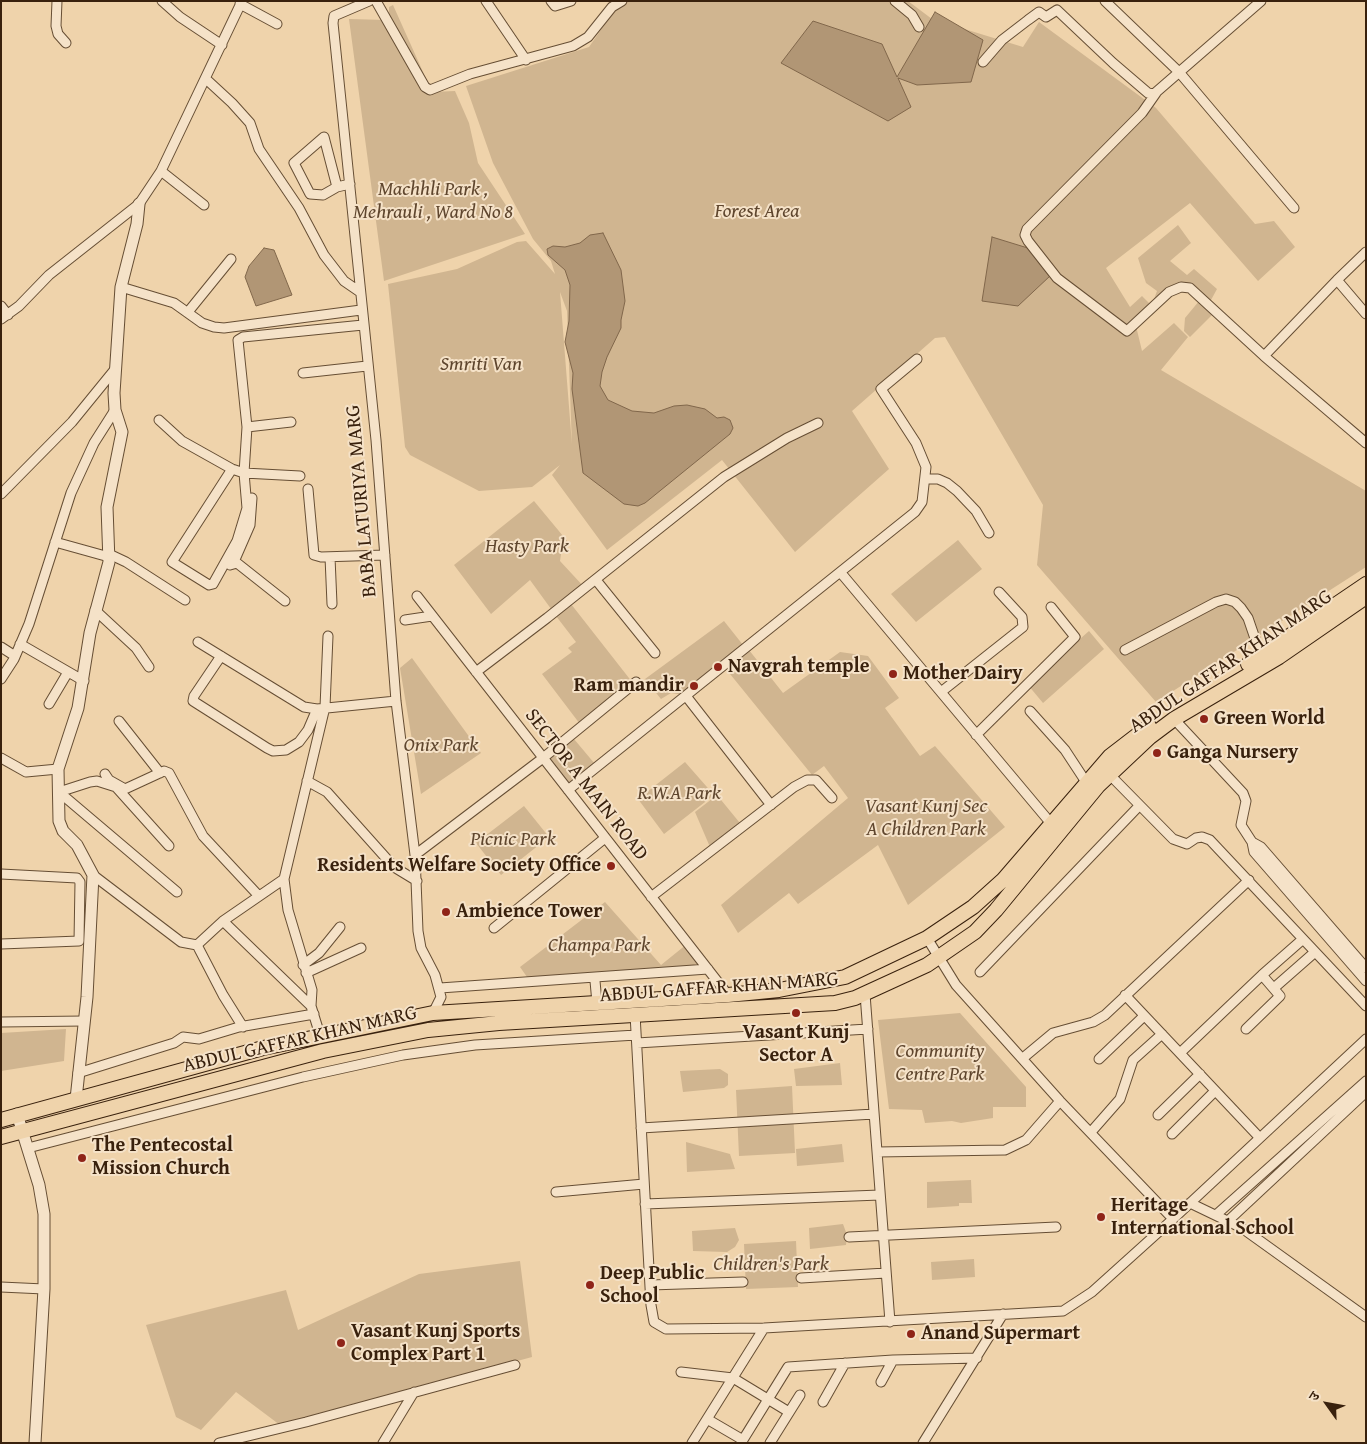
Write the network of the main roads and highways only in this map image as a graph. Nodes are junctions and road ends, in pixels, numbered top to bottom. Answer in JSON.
{"nodes":[{"id":1,"x":1366,"y":584,"type":"edge"},
{"id":2,"x":1366,"y":597,"type":"edge"},
{"id":3,"x":1055,"y":828,"type":"junction"},
{"id":4,"x":1,"y":1120,"type":"edge"},
{"id":5,"x":1,"y":1137,"type":"edge"}],
"edges":[{"from":1,"to":3,"type":"main road","name":"ABDUL GAFFAR KHAN MARG"},
{"from":2,"to":3,"type":"main road","name":"ABDUL GAFFAR KHAN MARG"},
{"from":3,"to":4,"type":"main road","name":"ABDUL GAFFAR KHAN MARG"},
{"from":3,"to":5,"type":"main road","name":"ABDUL GAFFAR KHAN MARG"}]}
